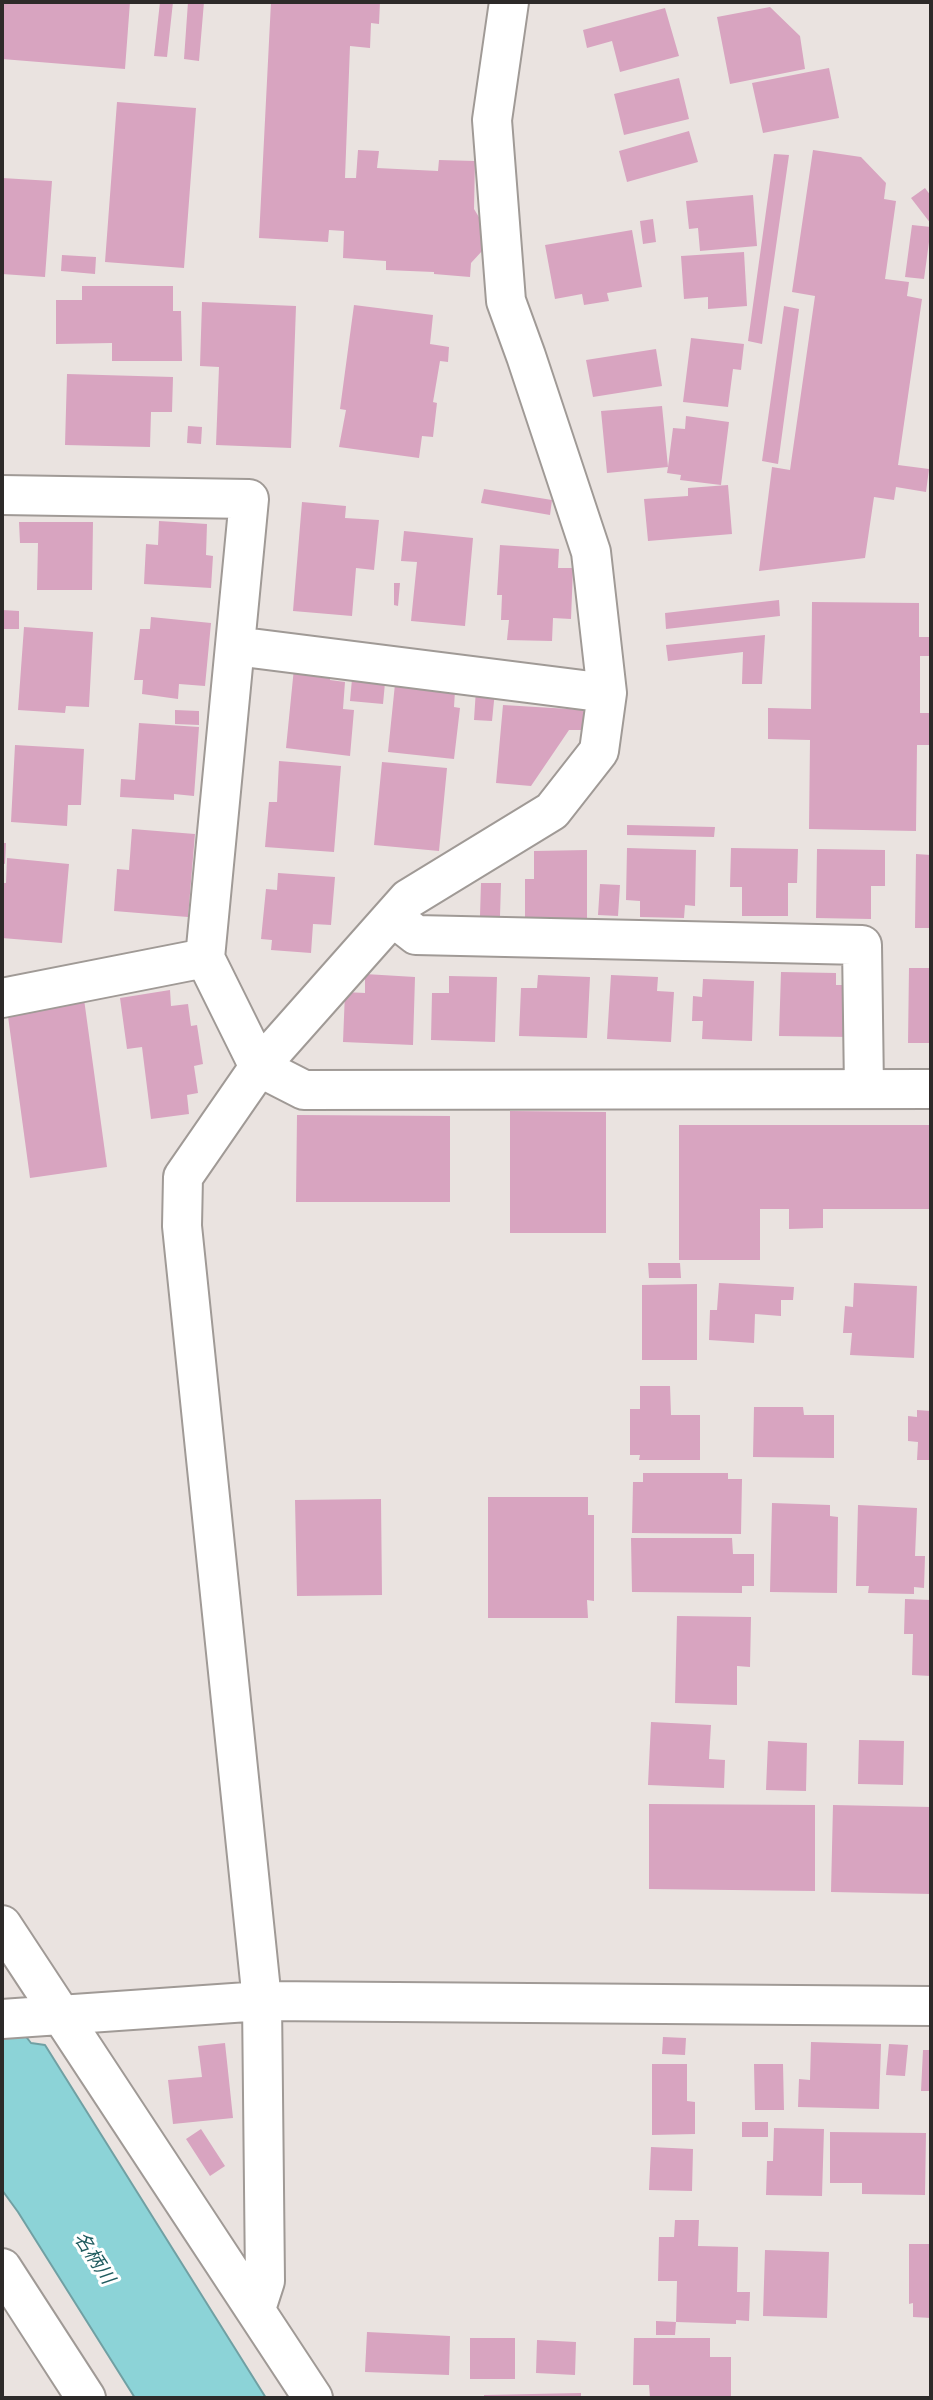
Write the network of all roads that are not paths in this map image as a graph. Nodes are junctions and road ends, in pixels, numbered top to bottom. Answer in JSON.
{"nodes":[{"id":1,"x":509,"y":2,"type":"edge"},
{"id":2,"x":2,"y":495,"type":"edge"},
{"id":3,"x":235,"y":646,"type":"junction"},
{"id":4,"x":607,"y":693,"type":"junction"},
{"id":5,"x":393,"y":917,"type":"junction"},
{"id":6,"x":205,"y":958,"type":"junction"},
{"id":7,"x":2,"y":998,"type":"edge"},
{"id":8,"x":259,"y":1067,"type":"junction"},
{"id":9,"x":931,"y":1088,"type":"edge"},
{"id":10,"x":864,"y":1089,"type":"junction"},
{"id":11,"x":2,"y":1925,"type":"edge"},
{"id":12,"x":262,"y":2001,"type":"junction"},
{"id":13,"x":931,"y":2006,"type":"edge"},
{"id":14,"x":31,"y":2017,"type":"edge"},
{"id":15,"x":2,"y":2268,"type":"edge"},
{"id":16,"x":256,"y":2309,"type":"junction"},
{"id":17,"x":86,"y":2398,"type":"edge"},
{"id":18,"x":313,"y":2398,"type":"edge"}],
"edges":[{"from":1,"to":4,"type":"street"},
{"from":2,"to":3,"type":"street"},
{"from":3,"to":4,"type":"street"},
{"from":3,"to":6,"type":"street"},
{"from":4,"to":5,"type":"street"},
{"from":5,"to":8,"type":"street"},
{"from":5,"to":10,"type":"street"},
{"from":6,"to":7,"type":"street"},
{"from":6,"to":8,"type":"street"},
{"from":8,"to":10,"type":"street"},
{"from":8,"to":12,"type":"street"},
{"from":9,"to":10,"type":"street"},
{"from":11,"to":14,"type":"street"},
{"from":12,"to":13,"type":"street"},
{"from":12,"to":14,"type":"street"},
{"from":12,"to":16,"type":"street"},
{"from":14,"to":16,"type":"street"},
{"from":15,"to":17,"type":"street"},
{"from":16,"to":18,"type":"street"}]}
